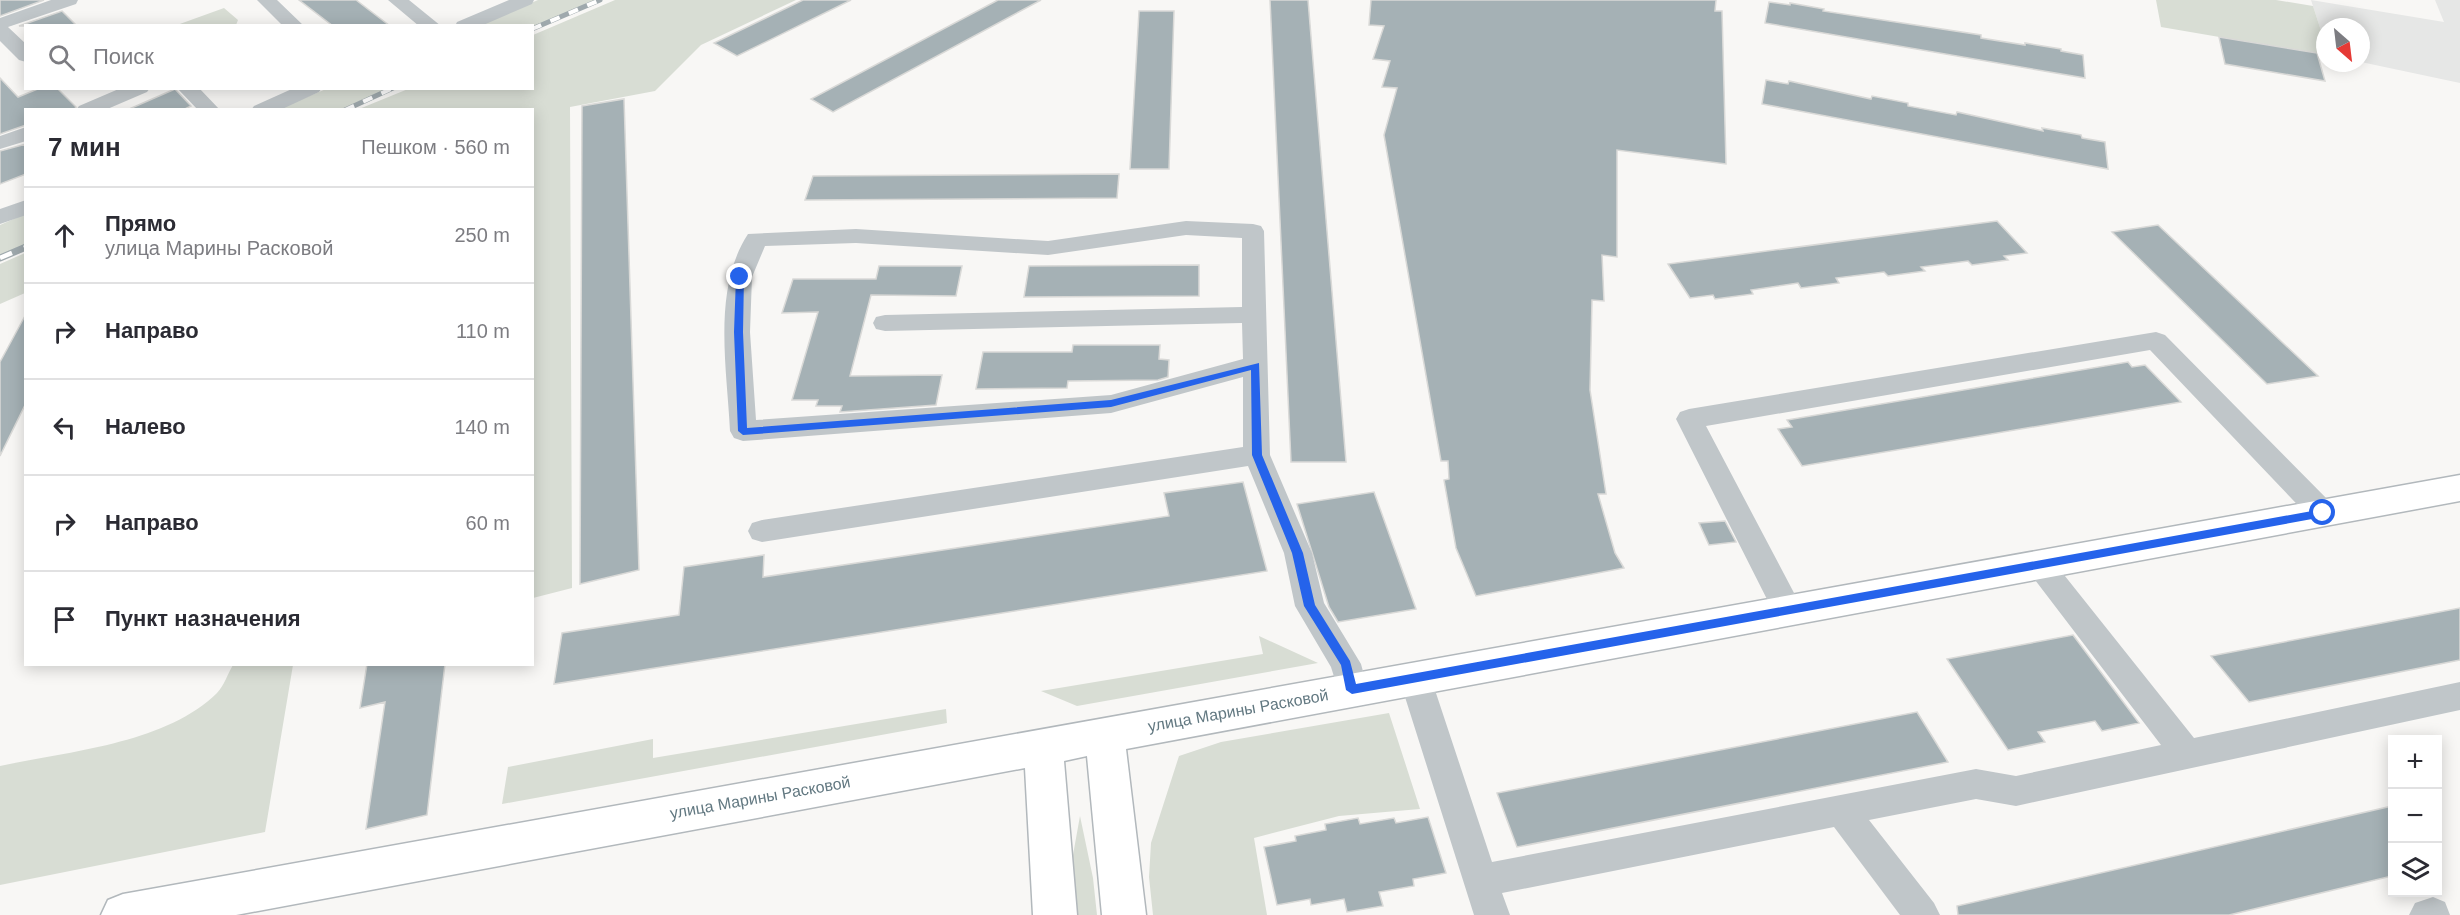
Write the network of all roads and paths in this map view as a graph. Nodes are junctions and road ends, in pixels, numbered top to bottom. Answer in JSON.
{"nodes":[{"id":1,"x":69,"y":0,"type":"edge"},
{"id":2,"x":266,"y":0,"type":"edge"},
{"id":3,"x":397,"y":0,"type":"edge"},
{"id":4,"x":525,"y":0,"type":"edge"},
{"id":5,"x":0,"y":24,"type":"edge"},
{"id":6,"x":294,"y":24,"type":"edge"},
{"id":7,"x":429,"y":24,"type":"edge"},
{"id":8,"x":469,"y":24,"type":"edge"},
{"id":9,"x":0,"y":30,"type":"edge"},
{"id":10,"x":24,"y":54,"type":"edge"},
{"id":11,"x":132,"y":90,"type":"edge"},
{"id":12,"x":189,"y":90,"type":"edge"},
{"id":13,"x":307,"y":90,"type":"edge"},
{"id":14,"x":93,"y":100,"type":"edge"},
{"id":15,"x":208,"y":108,"type":"edge"},
{"id":16,"x":266,"y":108,"type":"edge"},
{"id":17,"x":24,"y":134,"type":"edge"},
{"id":18,"x":0,"y":143,"type":"edge"},
{"id":19,"x":24,"y":208,"type":"edge"},
{"id":20,"x":0,"y":217,"type":"edge"},
{"id":21,"x":1254,"y":315,"type":"junction"},
{"id":22,"x":885,"y":323,"type":"dead end"},
{"id":23,"x":1255,"y":365,"type":"junction"},
{"id":24,"x":1257,"y":455,"type":"junction"},
{"id":25,"x":2460,"y":488,"type":"edge"},
{"id":26,"x":2323,"y":513,"type":"junction"},
{"id":27,"x":762,"y":531,"type":"dead end"},
{"id":28,"x":2039,"y":564,"type":"junction"},
{"id":29,"x":1788,"y":610,"type":"junction"},
{"id":30,"x":1415,"y":678,"type":"junction"},
{"id":31,"x":1352,"y":690,"type":"junction"},
{"id":32,"x":2460,"y":696,"type":"edge"},
{"id":33,"x":1105,"y":735,"type":"junction"},
{"id":34,"x":1043,"y":746,"type":"junction"},
{"id":35,"x":2187,"y":754,"type":"junction"},
{"id":36,"x":1840,"y":810,"type":"junction"},
{"id":37,"x":1481,"y":881,"type":"junction"},
{"id":38,"x":123,"y":915,"type":"edge"},
{"id":39,"x":1055,"y":915,"type":"edge"},
{"id":40,"x":1124,"y":915,"type":"edge"},
{"id":41,"x":1492,"y":915,"type":"edge"},
{"id":42,"x":1922,"y":915,"type":"edge"}],
"edges":[{"from":1,"to":5,"type":"street"},
{"from":2,"to":6,"type":"street"},
{"from":3,"to":7,"type":"street"},
{"from":4,"to":8,"type":"street"},
{"from":9,"to":10,"type":"street"},
{"from":11,"to":14,"type":"street"},
{"from":12,"to":15,"type":"street"},
{"from":13,"to":16,"type":"street"},
{"from":17,"to":18,"type":"street"},
{"from":19,"to":20,"type":"street"},
{"from":21,"to":22,"type":"street"},
{"from":21,"to":23,"type":"street"},
{"from":21,"to":23,"type":"street"},
{"from":23,"to":24,"type":"street"},
{"from":24,"to":27,"type":"street"},
{"from":24,"to":31,"type":"street"},
{"from":25,"to":26,"type":"main road","name":"улица Марины Расковой"},
{"from":26,"to":28,"type":"main road","name":"улица Марины Расковой"},
{"from":26,"to":29,"type":"street"},
{"from":28,"to":29,"type":"main road","name":"улица Марины Расковой"},
{"from":28,"to":35,"type":"street"},
{"from":29,"to":30,"type":"main road","name":"улица Марины Расковой"},
{"from":30,"to":31,"type":"main road","name":"улица Марины Расковой"},
{"from":30,"to":37,"type":"street"},
{"from":31,"to":33,"type":"main road","name":"улица Марины Расковой"},
{"from":32,"to":35,"type":"street"},
{"from":33,"to":34,"type":"main road","name":"улица Марины Расковой"},
{"from":33,"to":40,"type":"main road"},
{"from":34,"to":38,"type":"main road","name":"улица Марины Расковой"},
{"from":34,"to":39,"type":"main road"},
{"from":35,"to":36,"type":"street"},
{"from":36,"to":37,"type":"street"},
{"from":36,"to":42,"type":"street"},
{"from":37,"to":41,"type":"street"}]}
